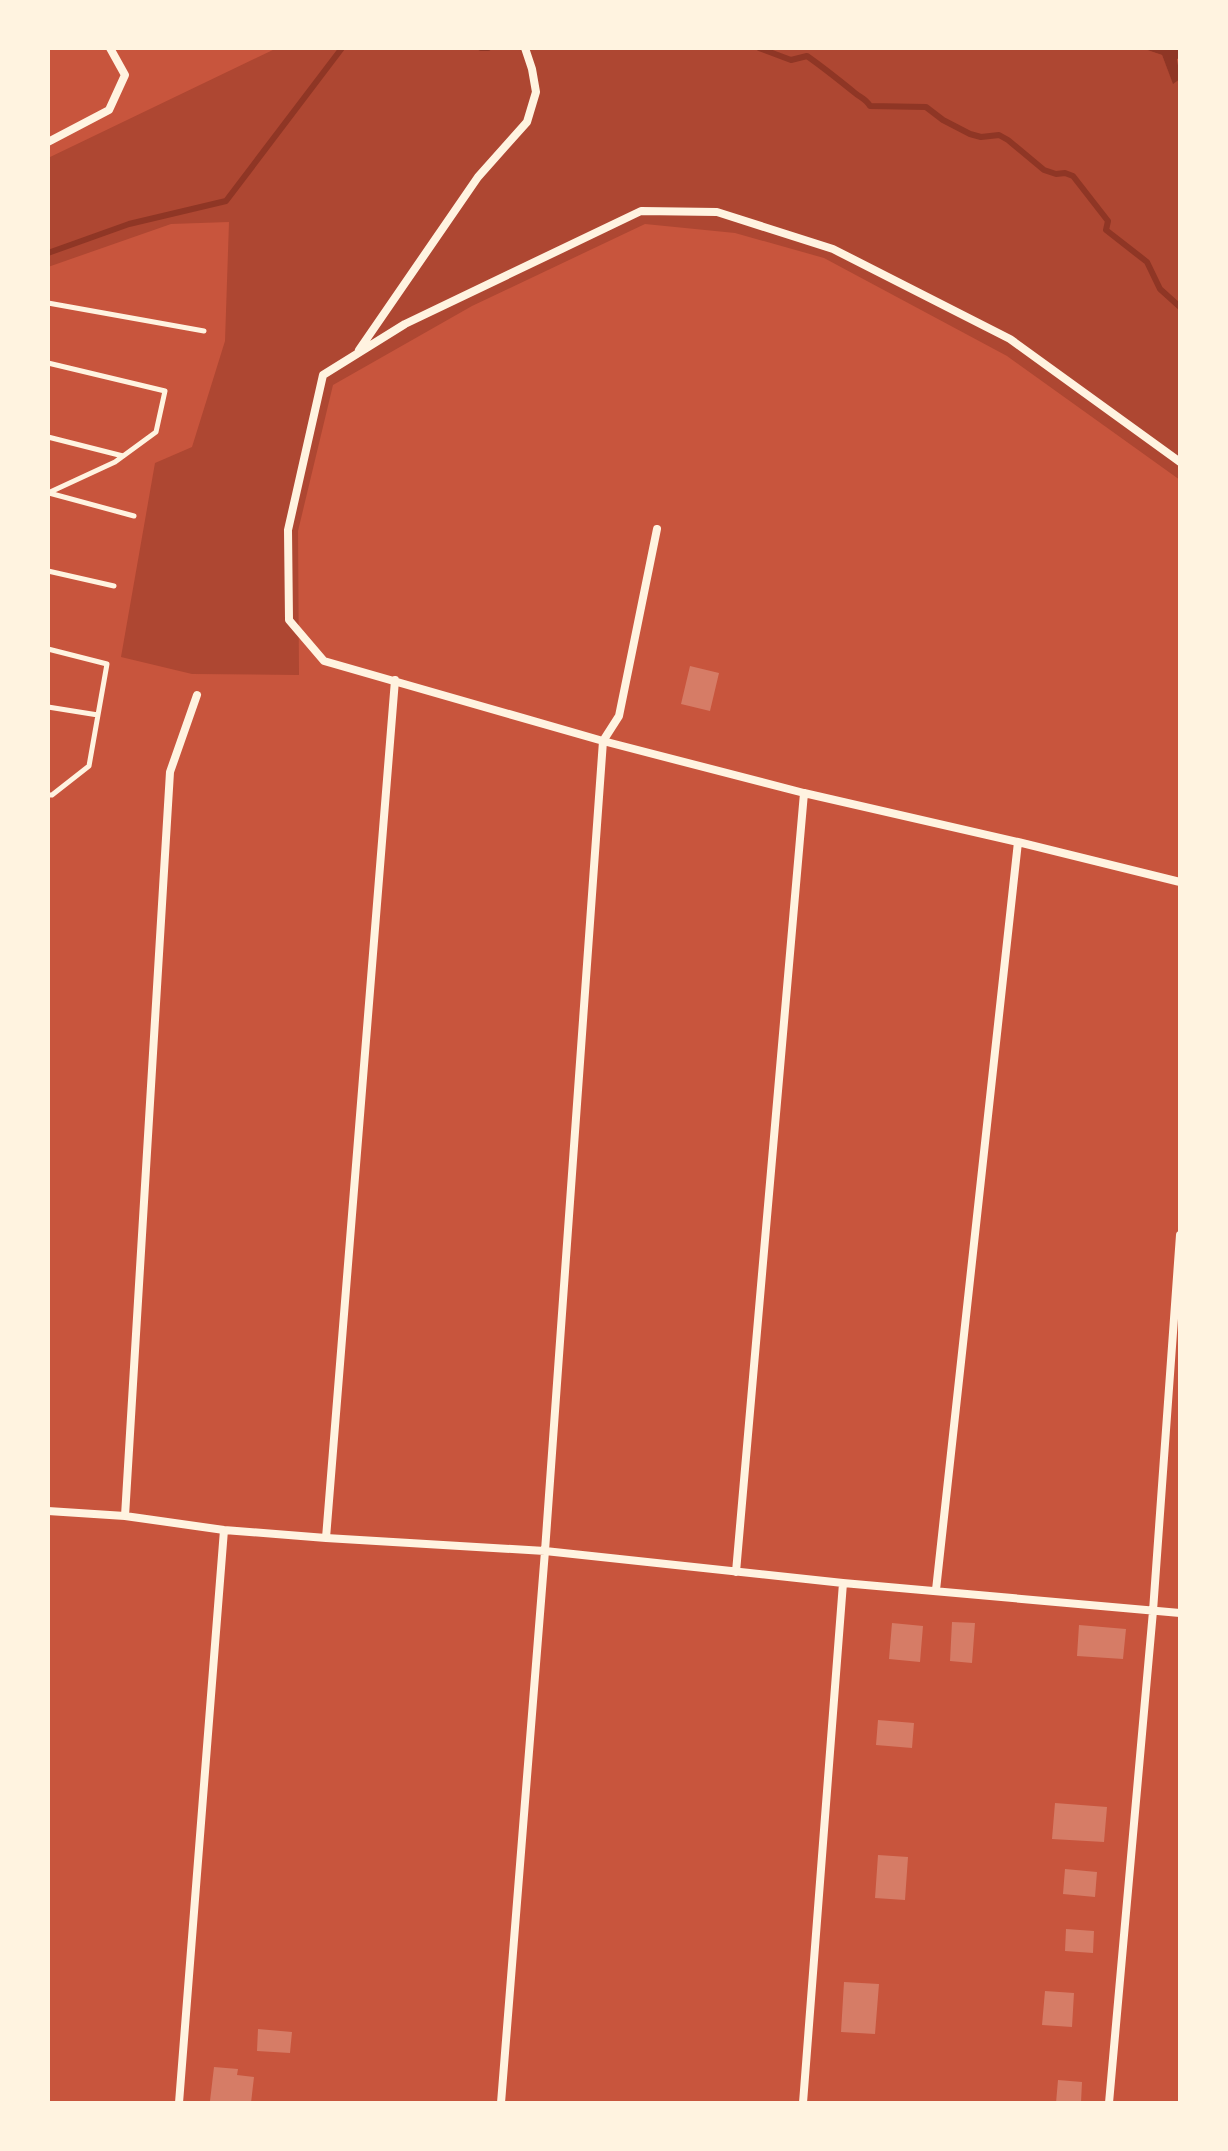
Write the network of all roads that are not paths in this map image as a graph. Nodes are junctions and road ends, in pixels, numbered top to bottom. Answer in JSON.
{"nodes":[{"id":1,"x":110,"y":48,"type":"edge"},
{"id":2,"x":525,"y":48,"type":"edge"},
{"id":3,"x":48,"y":142,"type":"edge"},
{"id":4,"x":48,"y":303,"type":"edge"},
{"id":5,"x":204,"y":331,"type":"dead end"},
{"id":6,"x":356,"y":354,"type":"junction"},
{"id":7,"x":48,"y":363,"type":"edge"},
{"id":8,"x":48,"y":437,"type":"edge"},
{"id":9,"x":123,"y":456,"type":"junction"},
{"id":10,"x":1180,"y":462,"type":"edge"},
{"id":11,"x":134,"y":516,"type":"dead end"},
{"id":12,"x":657,"y":529,"type":"dead end"},
{"id":13,"x":48,"y":571,"type":"edge"},
{"id":14,"x":114,"y":586,"type":"dead end"},
{"id":15,"x":48,"y":649,"type":"edge"},
{"id":16,"x":395,"y":680,"type":"junction"},
{"id":17,"x":197,"y":695,"type":"dead end"},
{"id":18,"x":48,"y":707,"type":"edge"},
{"id":19,"x":98,"y":715,"type":"junction"},
{"id":20,"x":603,"y":741,"type":"junction"},
{"id":21,"x":804,"y":793,"type":"junction"},
{"id":22,"x":48,"y":795,"type":"edge"},
{"id":23,"x":1018,"y":842,"type":"junction"},
{"id":24,"x":1180,"y":882,"type":"edge"},
{"id":25,"x":1180,"y":1235,"type":"edge"},
{"id":26,"x":48,"y":1511,"type":"edge"},
{"id":27,"x":125,"y":1516,"type":"junction"},
{"id":28,"x":224,"y":1530,"type":"junction"},
{"id":29,"x":326,"y":1538,"type":"junction"},
{"id":30,"x":545,"y":1551,"type":"junction"},
{"id":31,"x":736,"y":1572,"type":"junction"},
{"id":32,"x":843,"y":1583,"type":"junction"},
{"id":33,"x":936,"y":1590,"type":"junction"},
{"id":34,"x":1153,"y":1611,"type":"junction"},
{"id":35,"x":1180,"y":1613,"type":"edge"},
{"id":36,"x":179,"y":2103,"type":"edge"},
{"id":37,"x":501,"y":2103,"type":"edge"},
{"id":38,"x":803,"y":2103,"type":"edge"},
{"id":39,"x":1109,"y":2103,"type":"edge"}],
"edges":[{"from":1,"to":3,"type":"street"},
{"from":2,"to":6,"type":"street"},
{"from":4,"to":5,"type":"lane"},
{"from":6,"to":10,"type":"street"},
{"from":6,"to":16,"type":"street"},
{"from":7,"to":9,"type":"lane"},
{"from":8,"to":9,"type":"lane"},
{"from":9,"to":11,"type":"lane"},
{"from":12,"to":20,"type":"street"},
{"from":13,"to":14,"type":"lane"},
{"from":15,"to":19,"type":"lane"},
{"from":16,"to":20,"type":"street"},
{"from":16,"to":29,"type":"street"},
{"from":17,"to":27,"type":"street"},
{"from":18,"to":19,"type":"lane"},
{"from":19,"to":22,"type":"lane"},
{"from":20,"to":21,"type":"street"},
{"from":20,"to":30,"type":"street"},
{"from":21,"to":23,"type":"street"},
{"from":21,"to":31,"type":"street"},
{"from":23,"to":24,"type":"street"},
{"from":23,"to":33,"type":"street"},
{"from":25,"to":34,"type":"street"},
{"from":26,"to":27,"type":"street"},
{"from":27,"to":28,"type":"street"},
{"from":28,"to":29,"type":"street"},
{"from":28,"to":36,"type":"street"},
{"from":29,"to":30,"type":"street"},
{"from":30,"to":31,"type":"street"},
{"from":30,"to":37,"type":"street"},
{"from":31,"to":32,"type":"street"},
{"from":32,"to":33,"type":"street"},
{"from":32,"to":38,"type":"street"},
{"from":33,"to":34,"type":"street"},
{"from":34,"to":35,"type":"street"},
{"from":34,"to":39,"type":"street"}]}
